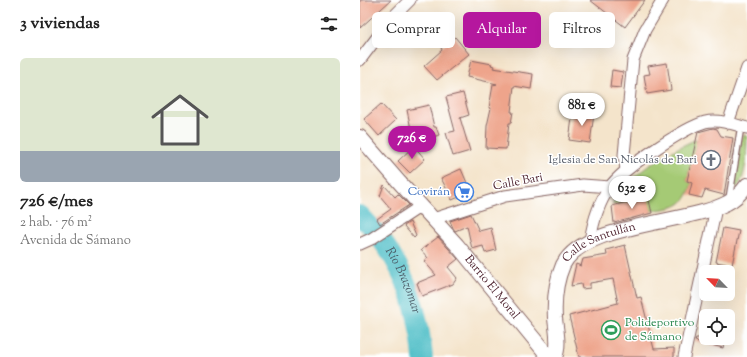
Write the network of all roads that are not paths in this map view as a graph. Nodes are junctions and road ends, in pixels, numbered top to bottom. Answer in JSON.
{"nodes":[{"id":1,"x":410,"y":0,"type":"edge"},
{"id":2,"x":663,"y":0,"type":"edge"},
{"id":3,"x":360,"y":60,"type":"edge"},
{"id":4,"x":747,"y":68,"type":"edge"},
{"id":5,"x":728,"y":123,"type":"junction"},
{"id":6,"x":744,"y":127,"type":"edge"},
{"id":7,"x":360,"y":137,"type":"edge"},
{"id":8,"x":626,"y":170,"type":"junction"},
{"id":9,"x":747,"y":185,"type":"edge"},
{"id":10,"x":610,"y":186,"type":"junction"},
{"id":11,"x":421,"y":206,"type":"junction"},
{"id":12,"x":722,"y":206,"type":"junction"},
{"id":13,"x":433,"y":219,"type":"junction"},
{"id":14,"x":590,"y":241,"type":"junction"},
{"id":15,"x":360,"y":244,"type":"edge"},
{"id":16,"x":549,"y":357,"type":"edge"},
{"id":17,"x":555,"y":357,"type":"edge"},
{"id":18,"x":684,"y":357,"type":"edge"}],
"edges":[{"from":1,"to":3,"type":"street"},
{"from":2,"to":8,"type":"street"},
{"from":4,"to":5,"type":"street"},
{"from":5,"to":6,"type":"street"},
{"from":5,"to":8,"type":"street"},
{"from":6,"to":12,"type":"lane"},
{"from":7,"to":11,"type":"street","name":"Barrio El Moral"},
{"from":8,"to":10,"type":"street"},
{"from":9,"to":12,"type":"street","name":"Calle Santullán"},
{"from":10,"to":13,"type":"street","name":"Calle Bari"},
{"from":10,"to":14,"type":"street"},
{"from":11,"to":13,"type":"street","name":"Barrio El Moral"},
{"from":11,"to":15,"type":"street"},
{"from":12,"to":14,"type":"street","name":"Calle Santullán"},
{"from":12,"to":18,"type":"street"},
{"from":13,"to":16,"type":"street","name":"Barrio El Moral"},
{"from":14,"to":17,"type":"street","name":"Calle Santullán"}]}
